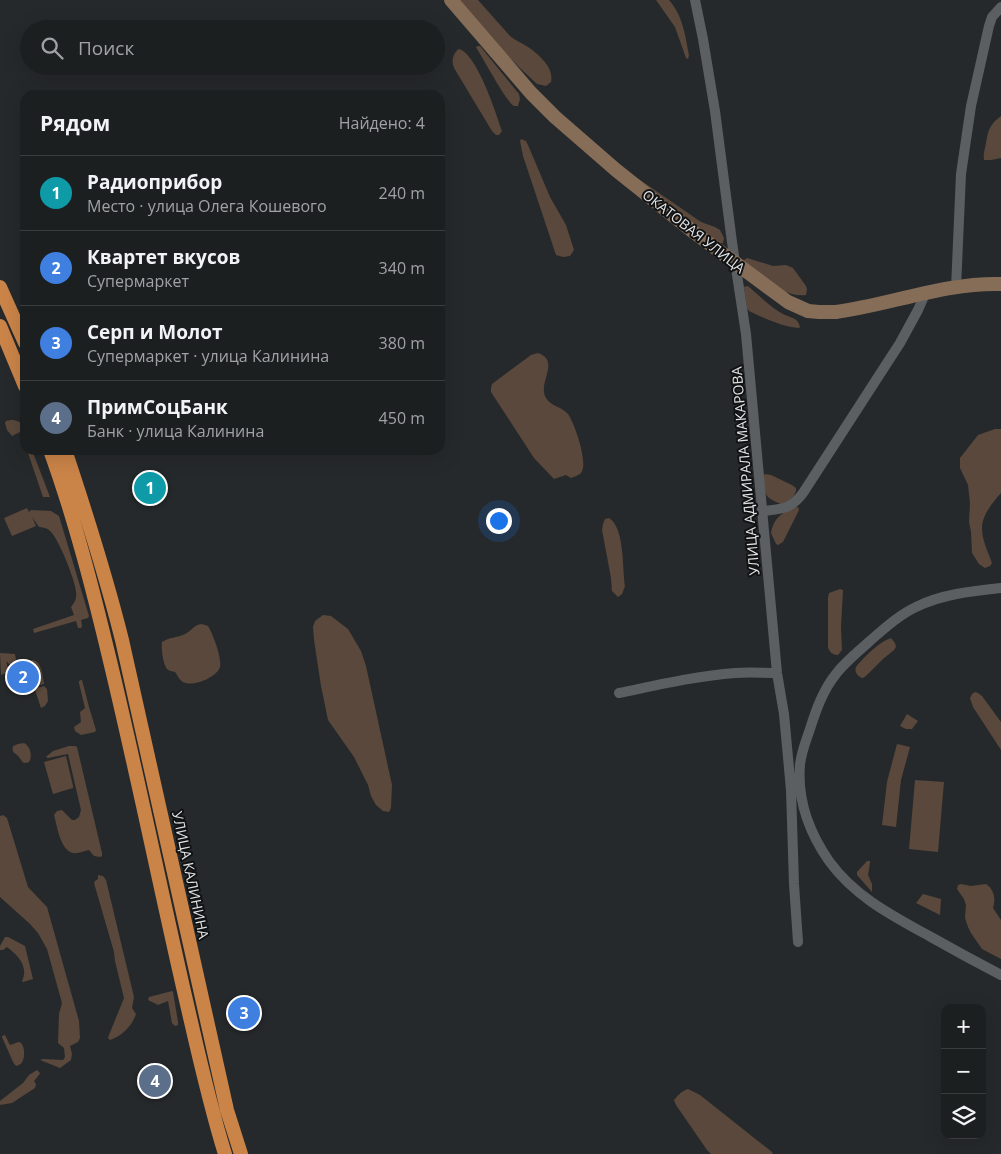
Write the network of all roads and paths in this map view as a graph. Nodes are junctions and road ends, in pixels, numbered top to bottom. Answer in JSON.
{"nodes":[{"id":1,"x":451,"y":0,"type":"edge"},
{"id":2,"x":695,"y":0,"type":"edge"},
{"id":3,"x":1001,"y":7,"type":"edge"},
{"id":4,"x":736,"y":263,"type":"junction"},
{"id":5,"x":1001,"y":284,"type":"edge"},
{"id":6,"x":0,"y":286,"type":"edge"},
{"id":7,"x":956,"y":288,"type":"junction"},
{"id":8,"x":925,"y":294,"type":"junction"},
{"id":9,"x":0,"y":326,"type":"edge"},
{"id":10,"x":20,"y":332,"type":"edge"},
{"id":11,"x":20,"y":374,"type":"edge"},
{"id":12,"x":52,"y":455,"type":"edge"},
{"id":13,"x":67,"y":455,"type":"edge"},
{"id":14,"x":763,"y":511,"type":"junction"},
{"id":15,"x":1001,"y":588,"type":"edge"},
{"id":16,"x":778,"y":673,"type":"junction"},
{"id":17,"x":619,"y":693,"type":"dead end"},
{"id":18,"x":795,"y":790,"type":"junction"},
{"id":19,"x":798,"y":942,"type":"dead end"},
{"id":20,"x":1001,"y":975,"type":"edge"},
{"id":21,"x":225,"y":1154,"type":"edge"},
{"id":22,"x":241,"y":1154,"type":"edge"}],
"edges":[{"from":1,"to":4,"type":"main road","name":"ОКАТОВАЯ УЛИЦА"},
{"from":2,"to":4,"type":"street","name":"УЛИЦА АДМИРАЛА МАКАРОВА"},
{"from":3,"to":7,"type":"street"},
{"from":4,"to":8,"type":"main road","name":"ОКАТОВАЯ УЛИЦА"},
{"from":4,"to":14,"type":"street","name":"УЛИЦА АДМИРАЛА МАКАРОВА"},
{"from":5,"to":7,"type":"main road","name":"ОКАТОВАЯ УЛИЦА"},
{"from":6,"to":10,"type":"highway"},
{"from":7,"to":8,"type":"main road","name":"ОКАТОВАЯ УЛИЦА"},
{"from":8,"to":14,"type":"street"},
{"from":9,"to":11,"type":"highway"},
{"from":12,"to":21,"type":"highway"},
{"from":13,"to":22,"type":"highway","name":"УЛИЦА КАЛИНИНА"},
{"from":14,"to":16,"type":"street","name":"УЛИЦА АДМИРАЛА МАКАРОВА"},
{"from":15,"to":18,"type":"street"},
{"from":16,"to":17,"type":"street"},
{"from":16,"to":18,"type":"street","name":"УЛИЦА АДМИРАЛА МАКАРОВА"},
{"from":18,"to":19,"type":"street","name":"УЛИЦА АДМИРАЛА МАКАРОВА"},
{"from":18,"to":20,"type":"street"}]}
